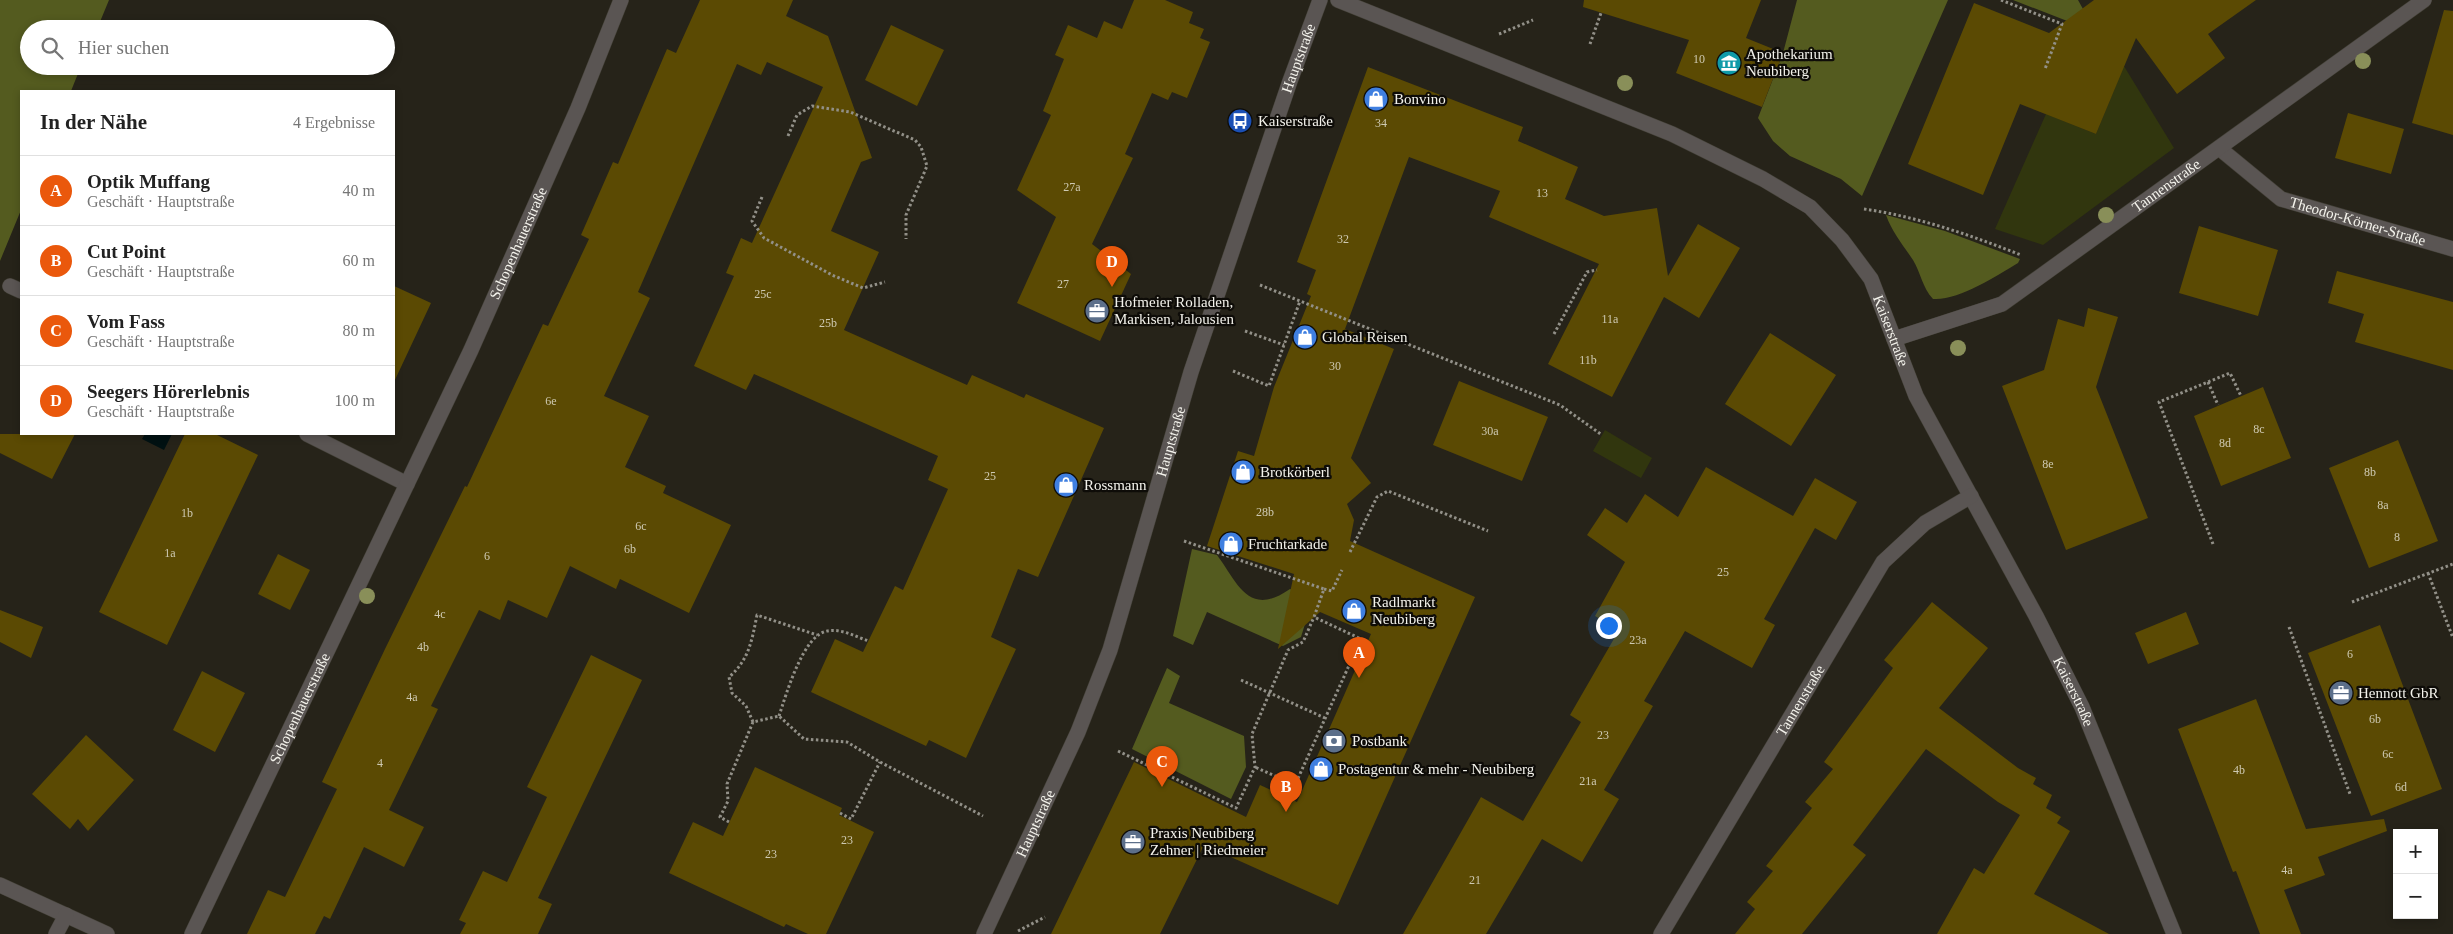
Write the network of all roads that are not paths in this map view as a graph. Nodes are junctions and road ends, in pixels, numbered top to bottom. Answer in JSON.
{"nodes":[{"id":1,"x":621,"y":0,"type":"edge"},
{"id":2,"x":1320,"y":0,"type":"edge"},
{"id":3,"x":1338,"y":0,"type":"edge"},
{"id":4,"x":2424,"y":0,"type":"edge"},
{"id":5,"x":2219,"y":148,"type":"junction"},
{"id":6,"x":2453,"y":249,"type":"edge"},
{"id":7,"x":1894,"y":339,"type":"junction"},
{"id":8,"x":309,"y":435,"type":"edge"},
{"id":9,"x":407,"y":484,"type":"junction"},
{"id":10,"x":1971,"y":496,"type":"junction"},
{"id":11,"x":0,"y":885,"type":"edge"},
{"id":12,"x":66,"y":915,"type":"junction"},
{"id":13,"x":56,"y":934,"type":"edge"},
{"id":14,"x":107,"y":934,"type":"edge"},
{"id":15,"x":192,"y":934,"type":"edge"},
{"id":16,"x":984,"y":934,"type":"edge"},
{"id":17,"x":1661,"y":934,"type":"edge"},
{"id":18,"x":2174,"y":934,"type":"edge"}],
"edges":[{"from":1,"to":9,"type":"street","name":"Schopenhauerstraße"},
{"from":2,"to":16,"type":"street","name":"Hauptstraße"},
{"from":3,"to":7,"type":"street","name":"Kaiserstraße"},
{"from":4,"to":5,"type":"street","name":"Tannenstraße"},
{"from":5,"to":6,"type":"street","name":"Theodor-Körner-Straße"},
{"from":5,"to":7,"type":"street","name":"Tannenstraße"},
{"from":7,"to":10,"type":"street","name":"Kaiserstraße"},
{"from":8,"to":9,"type":"street"},
{"from":9,"to":15,"type":"street","name":"Schopenhauerstraße"},
{"from":10,"to":17,"type":"street","name":"Tannenstraße"},
{"from":10,"to":18,"type":"street","name":"Kaiserstraße"},
{"from":11,"to":12,"type":"street"},
{"from":12,"to":13,"type":"street"},
{"from":12,"to":14,"type":"street"}]}
